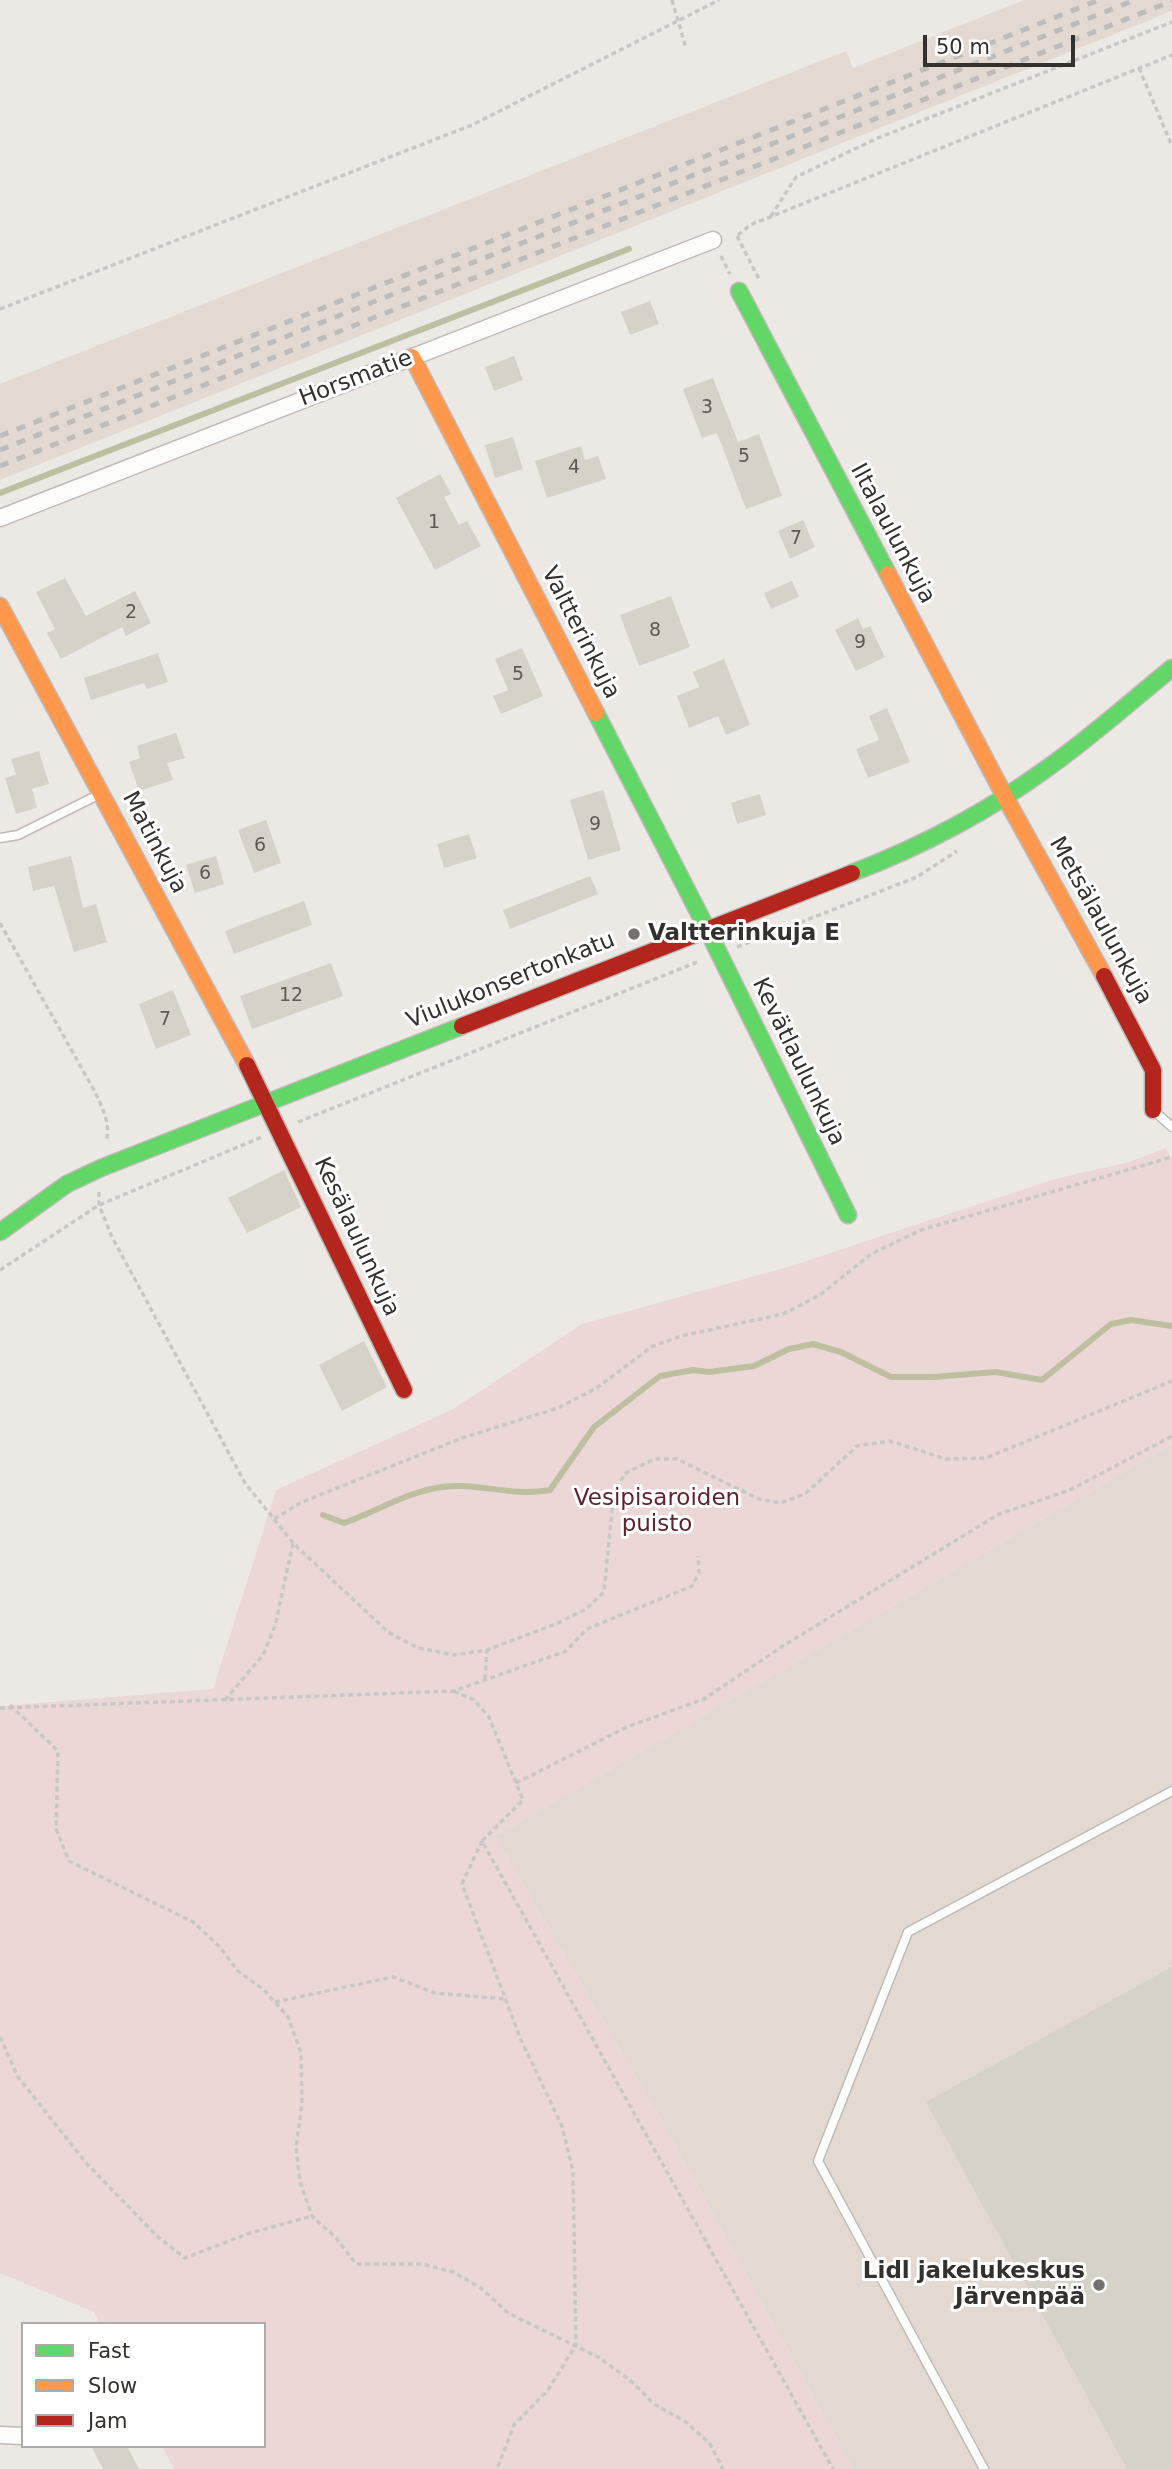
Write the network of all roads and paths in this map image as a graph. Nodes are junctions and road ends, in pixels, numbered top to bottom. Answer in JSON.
{"nodes":[{"id":1,"x":671,"y":0,"type":"edge"},
{"id":2,"x":719,"y":0,"type":"edge"},
{"id":3,"x":678,"y":21,"type":"junction"},
{"id":4,"x":1172,"y":22,"type":"edge"},
{"id":5,"x":686,"y":48,"type":"dead end"},
{"id":6,"x":1172,"y":55,"type":"edge"},
{"id":7,"x":1139,"y":68,"type":"junction"},
{"id":8,"x":1172,"y":146,"type":"edge"},
{"id":9,"x":770,"y":217,"type":"junction"},
{"id":10,"x":713,"y":240,"type":"junction"},
{"id":11,"x":740,"y":291,"type":"joint"},
{"id":12,"x":0,"y":309,"type":"edge"},
{"id":13,"x":412,"y":357,"type":"junction"},
{"id":14,"x":0,"y":518,"type":"edge"},
{"id":15,"x":0,"y":606,"type":"edge"},
{"id":16,"x":1172,"y":668,"type":"edge"},
{"id":17,"x":101,"y":793,"type":"junction"},
{"id":18,"x":1005,"y":797,"type":"junction"},
{"id":19,"x":0,"y":838,"type":"edge"},
{"id":20,"x":0,"y":923,"type":"edge"},
{"id":21,"x":707,"y":929,"type":"junction"},
{"id":22,"x":267,"y":1103,"type":"junction"},
{"id":23,"x":1153,"y":1110,"type":"joint"},
{"id":24,"x":1172,"y":1127,"type":"edge"},
{"id":25,"x":1172,"y":1157,"type":"edge"},
{"id":26,"x":101,"y":1167,"type":"junction"},
{"id":27,"x":848,"y":1215,"type":"dead end"},
{"id":28,"x":0,"y":1232,"type":"edge"},
{"id":29,"x":1172,"y":1381,"type":"edge"},
{"id":30,"x":404,"y":1390,"type":"dead end"},
{"id":31,"x":1172,"y":1436,"type":"edge"},
{"id":32,"x":274,"y":1520,"type":"junction"},
{"id":33,"x":293,"y":1543,"type":"junction"},
{"id":34,"x":698,"y":1556,"type":"dead end"},
{"id":35,"x":486,"y":1650,"type":"junction"},
{"id":36,"x":485,"y":1679,"type":"junction"},
{"id":37,"x":454,"y":1691,"type":"junction"},
{"id":38,"x":225,"y":1700,"type":"junction"},
{"id":39,"x":11,"y":1706,"type":"junction"},
{"id":40,"x":0,"y":1708,"type":"edge"},
{"id":41,"x":516,"y":1783,"type":"junction"},
{"id":42,"x":1172,"y":1791,"type":"edge"},
{"id":43,"x":482,"y":1841,"type":"junction"},
{"id":44,"x":506,"y":1998,"type":"junction"},
{"id":45,"x":275,"y":2002,"type":"junction"},
{"id":46,"x":0,"y":2037,"type":"edge"},
{"id":47,"x":312,"y":2217,"type":"junction"},
{"id":48,"x":576,"y":2345,"type":"junction"},
{"id":49,"x":0,"y":2435,"type":"edge"},
{"id":50,"x":21,"y":2436,"type":"edge"},
{"id":51,"x":497,"y":2469,"type":"edge"},
{"id":52,"x":723,"y":2469,"type":"edge"},
{"id":53,"x":834,"y":2469,"type":"edge"},
{"id":54,"x":984,"y":2469,"type":"edge"}],
"edges":[{"from":1,"to":3,"type":"path"},
{"from":2,"to":3,"type":"path"},
{"from":3,"to":5,"type":"path"},
{"from":3,"to":12,"type":"path"},
{"from":4,"to":9,"type":"path"},
{"from":6,"to":7,"type":"path"},
{"from":7,"to":8,"type":"path"},
{"from":7,"to":9,"type":"path"},
{"from":9,"to":10,"type":"path"},
{"from":10,"to":11,"type":"path"},
{"from":10,"to":13,"type":"street","name":"Horsmatie"},
{"from":11,"to":18,"type":"street","name":"Iltalaulunkuja"},
{"from":13,"to":14,"type":"street","name":"Horsmatie"},
{"from":13,"to":21,"type":"street","name":"Valtterinkuja"},
{"from":15,"to":17,"type":"street","name":"Matinkuja"},
{"from":16,"to":18,"type":"street","name":"Viulukonsertonkatu"},
{"from":17,"to":19,"type":"lane"},
{"from":17,"to":22,"type":"street","name":"Matinkuja"},
{"from":18,"to":21,"type":"street","name":"Viulukonsertonkatu"},
{"from":18,"to":23,"type":"street","name":"Metsälaulunkuja"},
{"from":20,"to":26,"type":"path"},
{"from":21,"to":22,"type":"street","name":"Viulukonsertonkatu"},
{"from":21,"to":27,"type":"street","name":"Kevätlaulunkuja"},
{"from":22,"to":26,"type":"street","name":"Viulukonsertonkatu"},
{"from":22,"to":30,"type":"street","name":"Kesälaulunkuja"},
{"from":23,"to":24,"type":"lane"},
{"from":25,"to":32,"type":"path"},
{"from":26,"to":28,"type":"street","name":"Viulukonsertonkatu"},
{"from":26,"to":32,"type":"path"},
{"from":29,"to":35,"type":"path"},
{"from":31,"to":41,"type":"path"},
{"from":32,"to":33,"type":"path"},
{"from":33,"to":35,"type":"path"},
{"from":33,"to":38,"type":"path"},
{"from":34,"to":36,"type":"path"},
{"from":35,"to":36,"type":"path"},
{"from":36,"to":37,"type":"path"},
{"from":37,"to":38,"type":"path"},
{"from":37,"to":41,"type":"path"},
{"from":38,"to":39,"type":"path"},
{"from":39,"to":40,"type":"path"},
{"from":39,"to":45,"type":"path"},
{"from":41,"to":43,"type":"path"},
{"from":42,"to":54,"type":"lane"},
{"from":43,"to":44,"type":"path"},
{"from":43,"to":53,"type":"path"},
{"from":44,"to":45,"type":"path"},
{"from":44,"to":48,"type":"path"},
{"from":45,"to":47,"type":"path"},
{"from":46,"to":47,"type":"path"},
{"from":47,"to":48,"type":"path"},
{"from":48,"to":51,"type":"path"},
{"from":48,"to":52,"type":"path"},
{"from":49,"to":50,"type":"street"}]}
